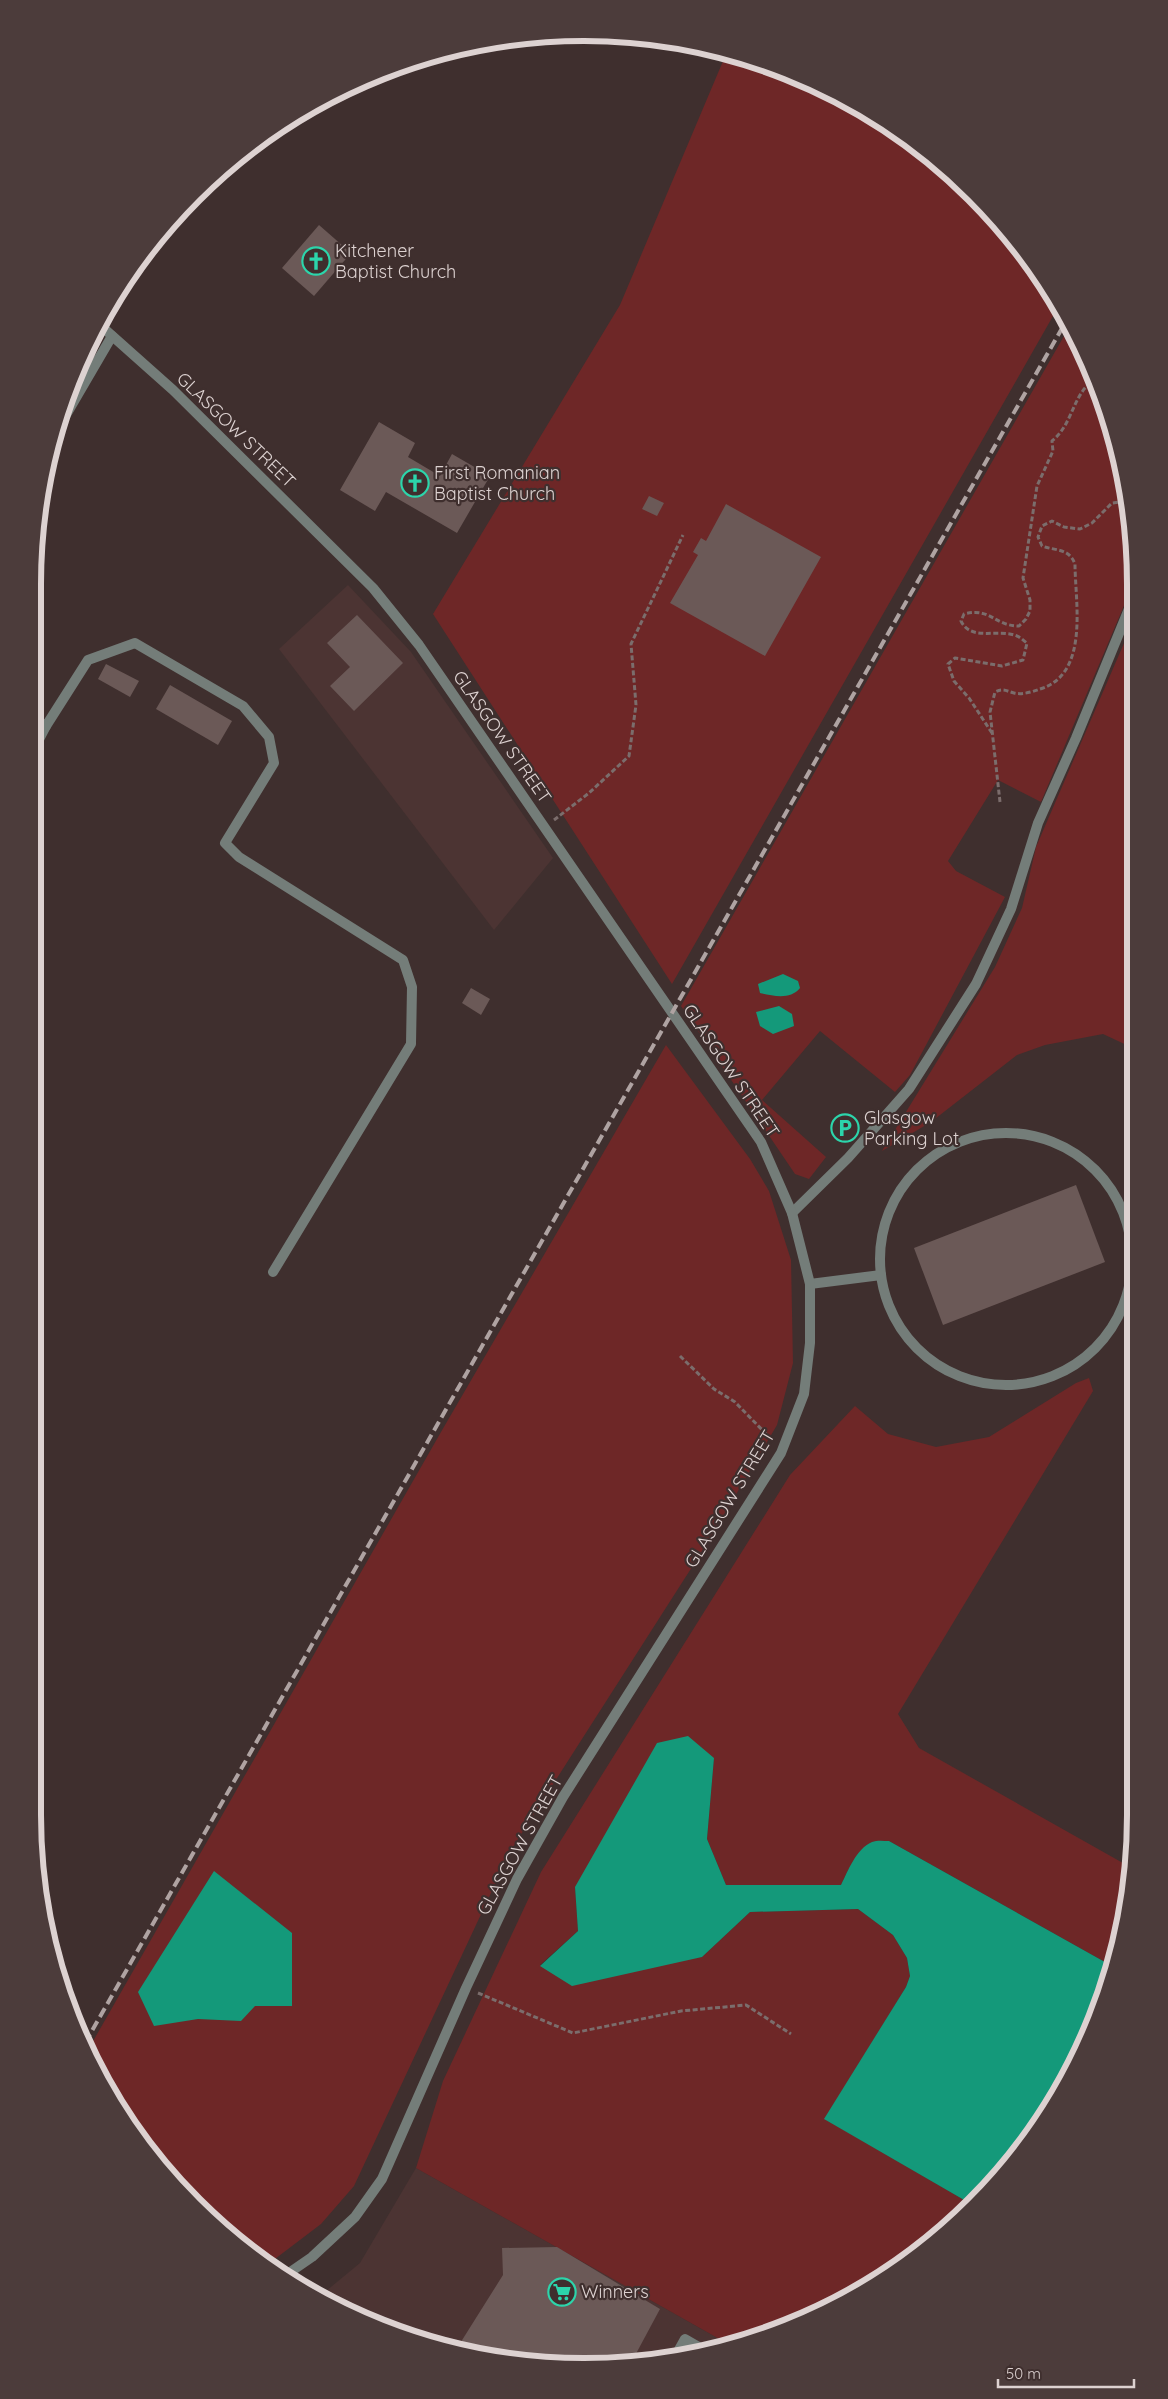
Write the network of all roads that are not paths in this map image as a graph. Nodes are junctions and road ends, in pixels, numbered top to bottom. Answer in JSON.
{"nodes":[{"id":1,"x":105,"y":330,"type":"edge"},
{"id":2,"x":112,"y":336,"type":"junction"},
{"id":3,"x":72,"y":404,"type":"edge"},
{"id":4,"x":1127,"y":614,"type":"edge"},
{"id":5,"x":41,"y":723,"type":"edge"},
{"id":6,"x":46,"y":726,"type":"junction"},
{"id":7,"x":41,"y":735,"type":"edge"},
{"id":8,"x":792,"y":1213,"type":"junction"},
{"id":9,"x":1127,"y":1224,"type":"edge"},
{"id":10,"x":273,"y":1272,"type":"dead end"},
{"id":11,"x":881,"y":1276,"type":"junction"},
{"id":12,"x":810,"y":1284,"type":"junction"},
{"id":13,"x":1127,"y":1290,"type":"edge"},
{"id":14,"x":1126,"y":1294,"type":"joint"},
{"id":15,"x":291,"y":2272,"type":"edge"},
{"id":16,"x":696,"y":2346,"type":"edge"},
{"id":17,"x":680,"y":2349,"type":"edge"}],
"edges":[{"from":1,"to":2,"type":"street","name":"GLASGOW STREET"},
{"from":2,"to":3,"type":"street"},
{"from":2,"to":8,"type":"street","name":"GLASGOW STREET"},
{"from":4,"to":8,"type":"street"},
{"from":5,"to":6,"type":"street"},
{"from":6,"to":7,"type":"street"},
{"from":6,"to":10,"type":"street"},
{"from":8,"to":12,"type":"street","name":"GLASGOW STREET"},
{"from":9,"to":11,"type":"street"},
{"from":11,"to":12,"type":"street"},
{"from":11,"to":14,"type":"street"},
{"from":12,"to":15,"type":"street","name":"GLASGOW STREET"},
{"from":13,"to":14,"type":"street"},
{"from":16,"to":17,"type":"street"}]}
